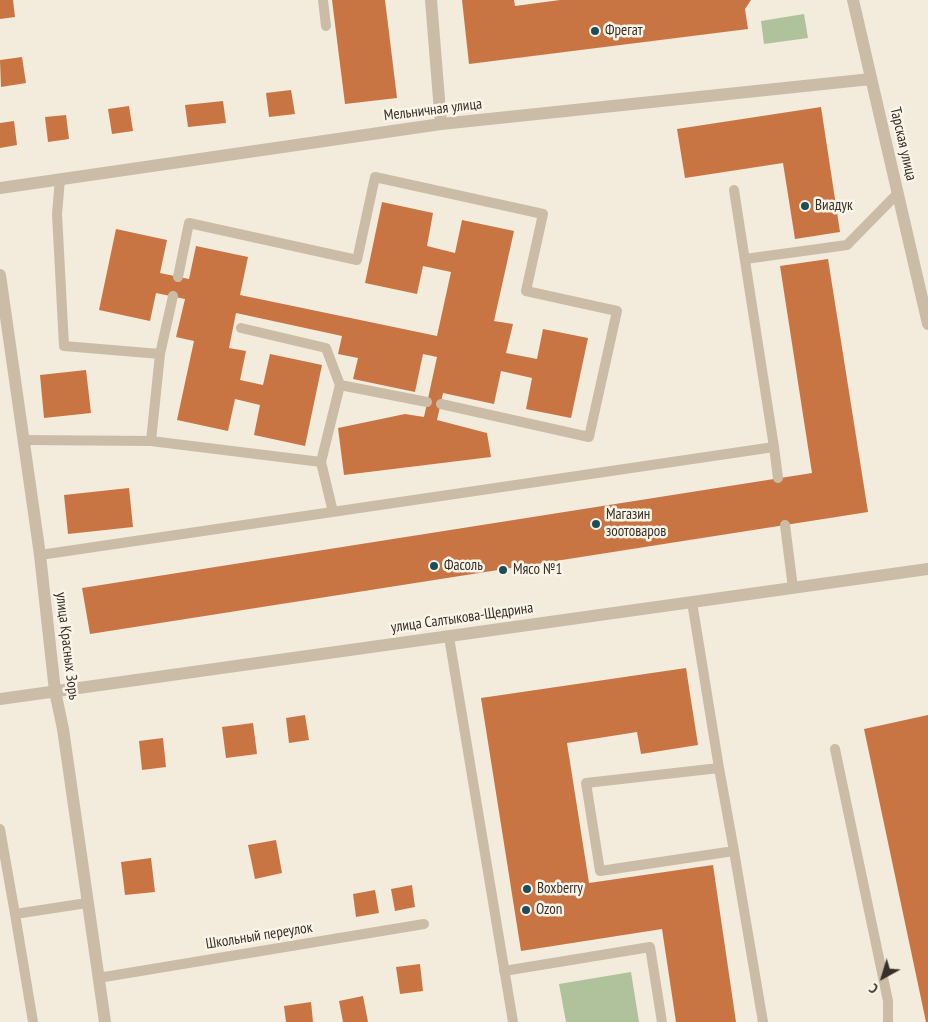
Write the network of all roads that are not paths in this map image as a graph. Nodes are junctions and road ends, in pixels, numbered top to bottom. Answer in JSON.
{"nodes":[{"id":1,"x":323,"y":0,"type":"edge"},
{"id":2,"x":431,"y":0,"type":"edge"},
{"id":3,"x":853,"y":0,"type":"edge"},
{"id":4,"x":326,"y":26,"type":"dead end"},
{"id":5,"x":872,"y":80,"type":"junction"},
{"id":6,"x":441,"y":124,"type":"junction"},
{"id":7,"x":60,"y":179,"type":"junction"},
{"id":8,"x":0,"y":188,"type":"edge"},
{"id":9,"x":734,"y":190,"type":"dead end"},
{"id":10,"x":898,"y":193,"type":"junction"},
{"id":11,"x":745,"y":259,"type":"junction"},
{"id":12,"x":178,"y":277,"type":"dead end"},
{"id":13,"x":1,"y":282,"type":"edge"},
{"id":14,"x":173,"y":296,"type":"dead end"},
{"id":15,"x":928,"y":324,"type":"edge"},
{"id":16,"x":241,"y":328,"type":"dead end"},
{"id":17,"x":160,"y":354,"type":"junction"},
{"id":18,"x":340,"y":385,"type":"junction"},
{"id":19,"x":427,"y":402,"type":"dead end"},
{"id":20,"x":441,"y":404,"type":"dead end"},
{"id":21,"x":24,"y":440,"type":"junction"},
{"id":22,"x":151,"y":442,"type":"junction"},
{"id":23,"x":774,"y":447,"type":"junction"},
{"id":24,"x":321,"y":462,"type":"junction"},
{"id":25,"x":778,"y":478,"type":"dead end"},
{"id":26,"x":333,"y":512,"type":"junction"},
{"id":27,"x":784,"y":525,"type":"dead end"},
{"id":28,"x":40,"y":556,"type":"junction"},
{"id":29,"x":928,"y":569,"type":"edge"},
{"id":30,"x":793,"y":588,"type":"junction"},
{"id":31,"x":692,"y":602,"type":"junction"},
{"id":32,"x":449,"y":637,"type":"junction"},
{"id":33,"x":55,"y":691,"type":"junction"},
{"id":34,"x":0,"y":699,"type":"edge"},
{"id":35,"x":835,"y":749,"type":"dead end"},
{"id":36,"x":719,"y":768,"type":"junction"},
{"id":37,"x":0,"y":829,"type":"edge"},
{"id":38,"x":734,"y":851,"type":"junction"},
{"id":39,"x":87,"y":903,"type":"junction"},
{"id":40,"x":15,"y":914,"type":"junction"},
{"id":41,"x":424,"y":924,"type":"dead end"},
{"id":42,"x":504,"y":970,"type":"junction"},
{"id":43,"x":98,"y":978,"type":"junction"},
{"id":44,"x":33,"y":1022,"type":"edge"},
{"id":45,"x":105,"y":1022,"type":"edge"},
{"id":46,"x":513,"y":1022,"type":"edge"},
{"id":47,"x":662,"y":1022,"type":"edge"},
{"id":48,"x":763,"y":1022,"type":"edge"},
{"id":49,"x":888,"y":1022,"type":"edge"}],
"edges":[{"from":1,"to":4,"type":"lane"},
{"from":2,"to":6,"type":"street"},
{"from":3,"to":5,"type":"street","name":"Тарская улица"},
{"from":5,"to":6,"type":"street","name":"Мельничная улица"},
{"from":5,"to":10,"type":"street","name":"Тарская улица"},
{"from":6,"to":7,"type":"street","name":"Мельничная улица"},
{"from":7,"to":8,"type":"street","name":"Мельничная улица"},
{"from":7,"to":17,"type":"lane"},
{"from":9,"to":11,"type":"lane"},
{"from":10,"to":11,"type":"lane"},
{"from":10,"to":15,"type":"street","name":"Тарская улица"},
{"from":11,"to":23,"type":"lane"},
{"from":12,"to":20,"type":"lane"},
{"from":13,"to":21,"type":"street","name":"улица Красных Зорь"},
{"from":14,"to":17,"type":"lane"},
{"from":16,"to":18,"type":"lane"},
{"from":17,"to":22,"type":"lane"},
{"from":18,"to":19,"type":"lane"},
{"from":18,"to":24,"type":"lane"},
{"from":21,"to":22,"type":"lane"},
{"from":21,"to":28,"type":"street","name":"улица Красных Зорь"},
{"from":22,"to":24,"type":"lane"},
{"from":23,"to":25,"type":"lane"},
{"from":23,"to":26,"type":"lane"},
{"from":24,"to":26,"type":"lane"},
{"from":26,"to":28,"type":"lane"},
{"from":27,"to":30,"type":"lane"},
{"from":28,"to":33,"type":"street","name":"улица Красных Зорь"},
{"from":29,"to":30,"type":"street","name":"улица Салтыкова-Щедрина"},
{"from":30,"to":31,"type":"street","name":"улица Салтыкова-Щедрина"},
{"from":31,"to":32,"type":"street","name":"улица Салтыкова-Щедрина"},
{"from":31,"to":36,"type":"lane"},
{"from":32,"to":33,"type":"street","name":"улица Салтыкова-Щедрина"},
{"from":32,"to":42,"type":"lane"},
{"from":33,"to":34,"type":"street","name":"улица Салтыкова-Щедрина"},
{"from":33,"to":39,"type":"street","name":"улица Красных Зорь"},
{"from":35,"to":49,"type":"lane"},
{"from":36,"to":38,"type":"lane"},
{"from":36,"to":38,"type":"lane"},
{"from":37,"to":40,"type":"lane"},
{"from":38,"to":48,"type":"lane"},
{"from":39,"to":40,"type":"lane"},
{"from":39,"to":43,"type":"street","name":"улица Красных Зорь"},
{"from":40,"to":44,"type":"lane"},
{"from":41,"to":43,"type":"lane","name":"Школьный переулок"},
{"from":42,"to":46,"type":"lane"},
{"from":42,"to":47,"type":"lane"},
{"from":43,"to":45,"type":"street","name":"улица Красных Зорь"}]}
